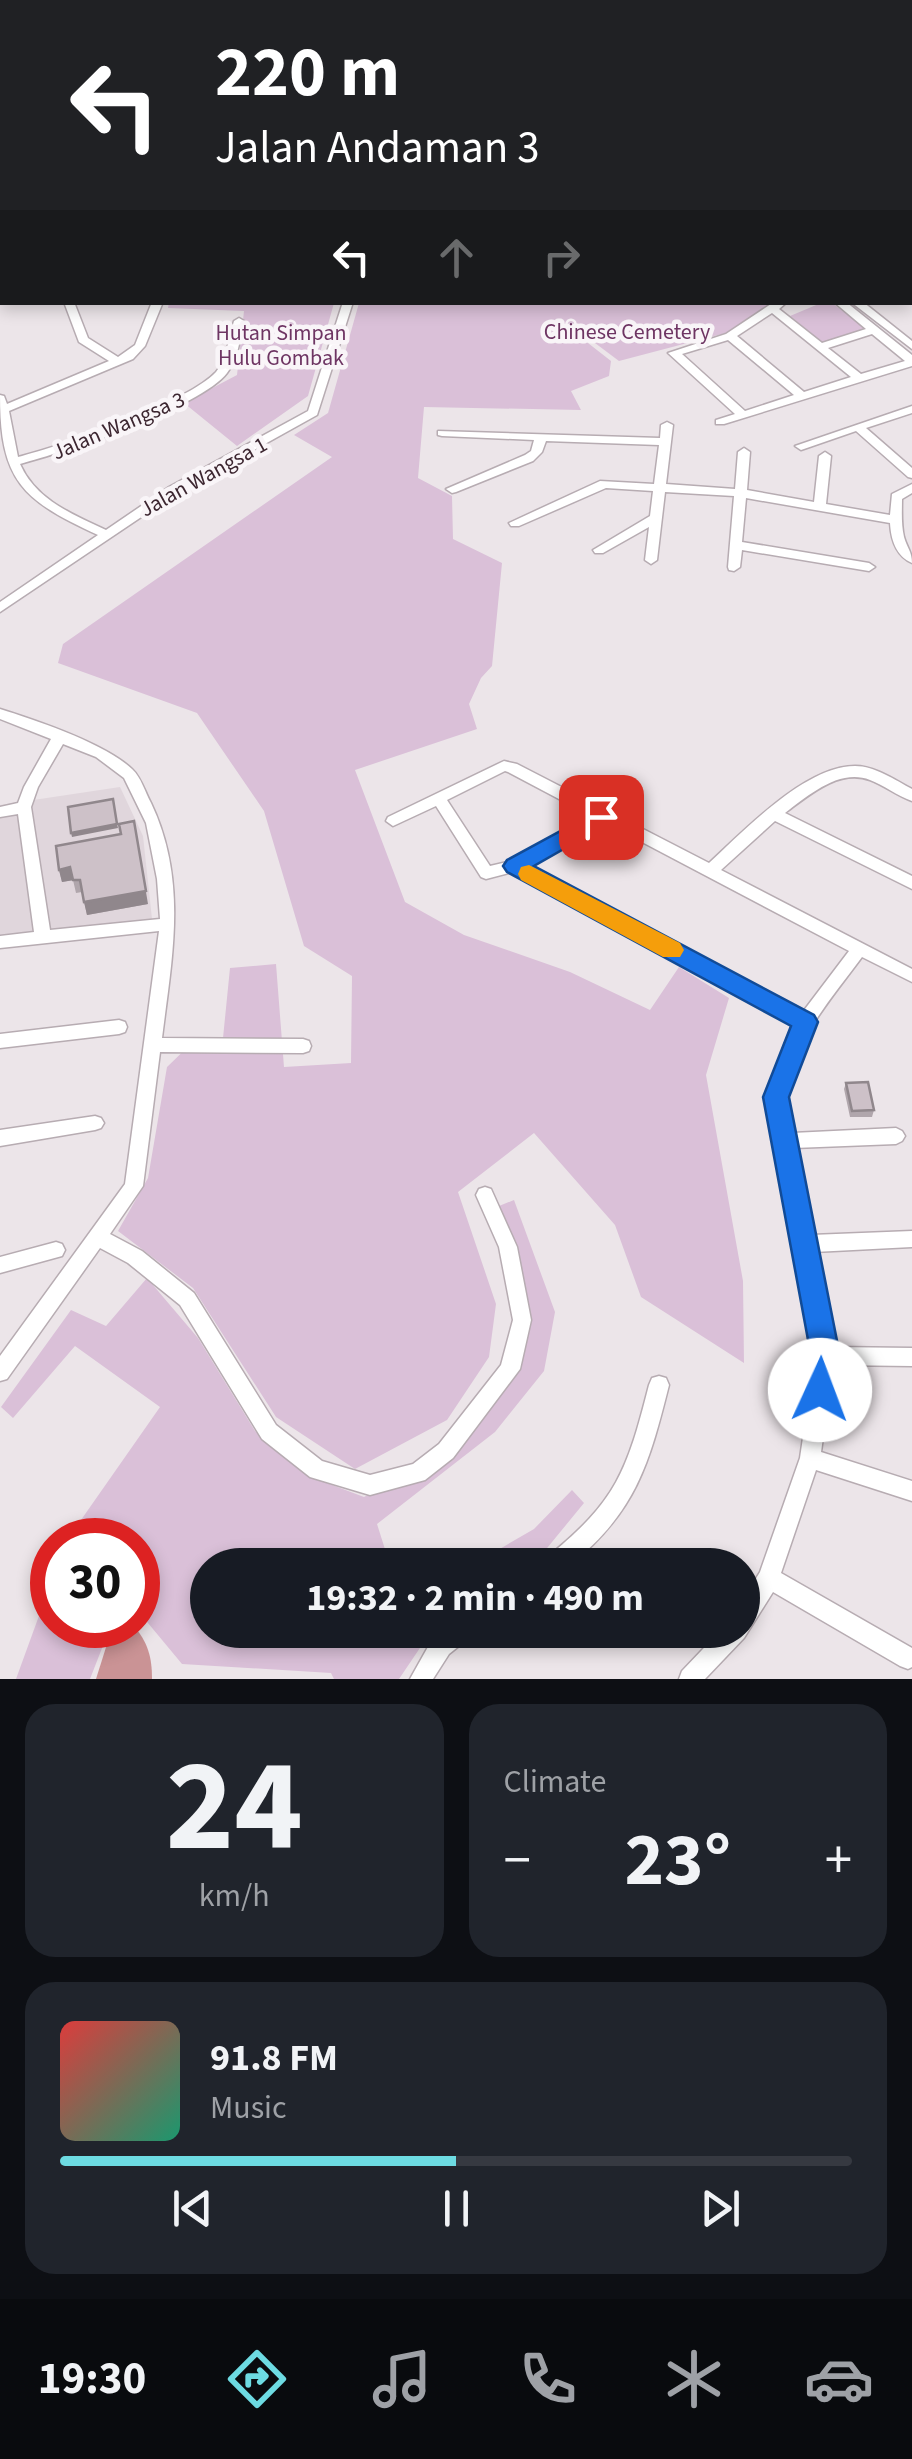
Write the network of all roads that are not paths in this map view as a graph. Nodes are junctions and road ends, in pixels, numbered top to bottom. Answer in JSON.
{"nodes":[{"id":1,"x":71,"y":305,"type":"edge"},
{"id":2,"x":157,"y":305,"type":"edge"},
{"id":3,"x":347,"y":305,"type":"edge"},
{"id":4,"x":843,"y":305,"type":"edge"},
{"id":5,"x":860,"y":305,"type":"edge"},
{"id":6,"x":778,"y":306,"type":"edge"},
{"id":7,"x":239,"y":322,"type":"dead end"},
{"id":8,"x":874,"y":330,"type":"junction"},
{"id":9,"x":730,"y":336,"type":"junction"},
{"id":10,"x":912,"y":346,"type":"edge"},
{"id":11,"x":820,"y":347,"type":"junction"},
{"id":12,"x":912,"y":361,"type":"edge"},
{"id":13,"x":118,"y":362,"type":"junction"},
{"id":14,"x":858,"y":378,"type":"junction"},
{"id":15,"x":802,"y":396,"type":"junction"},
{"id":16,"x":2,"y":404,"type":"edge"},
{"id":17,"x":912,"y":409,"type":"edge"},
{"id":18,"x":743,"y":415,"type":"junction"},
{"id":19,"x":720,"y":422,"type":"dead end"},
{"id":20,"x":667,"y":425,"type":"dead end"},
{"id":21,"x":858,"y":427,"type":"junction"},
{"id":22,"x":442,"y":432,"type":"dead end"},
{"id":23,"x":541,"y":436,"type":"junction"},
{"id":24,"x":665,"y":442,"type":"junction"},
{"id":25,"x":801,"y":446,"type":"dead end"},
{"id":26,"x":744,"y":452,"type":"dead end"},
{"id":27,"x":824,"y":456,"type":"dead end"},
{"id":28,"x":13,"y":462,"type":"junction"},
{"id":29,"x":912,"y":474,"type":"edge"},
{"id":30,"x":660,"y":486,"type":"junction"},
{"id":31,"x":912,"y":488,"type":"edge"},
{"id":32,"x":452,"y":489,"type":"dead end"},
{"id":33,"x":742,"y":494,"type":"junction"},
{"id":34,"x":820,"y":506,"type":"junction"},
{"id":35,"x":656,"y":518,"type":"junction"},
{"id":36,"x":896,"y":520,"type":"junction"},
{"id":37,"x":515,"y":523,"type":"dead end"},
{"id":38,"x":104,"y":534,"type":"junction"},
{"id":39,"x":736,"y":544,"type":"junction"},
{"id":40,"x":598,"y":550,"type":"dead end"},
{"id":41,"x":912,"y":559,"type":"edge"},
{"id":42,"x":651,"y":560,"type":"dead end"},
{"id":43,"x":734,"y":567,"type":"dead end"},
{"id":44,"x":869,"y":567,"type":"dead end"},
{"id":45,"x":0,"y":608,"type":"edge"},
{"id":46,"x":0,"y":714,"type":"edge"},
{"id":47,"x":60,"y":736,"type":"junction"},
{"id":48,"x":912,"y":796,"type":"edge"},
{"id":49,"x":439,"y":798,"type":"junction"},
{"id":50,"x":24,"y":808,"type":"junction"},
{"id":51,"x":0,"y":812,"type":"edge"},
{"id":52,"x":774,"y":814,"type":"junction"},
{"id":53,"x":601,"y":817,"type":"junction"},
{"id":54,"x":393,"y":821,"type":"dead end"},
{"id":55,"x":515,"y":866,"type":"junction"},
{"id":56,"x":710,"y":871,"type":"junction"},
{"id":57,"x":912,"y":883,"type":"edge"},
{"id":58,"x":168,"y":924,"type":"junction"},
{"id":59,"x":43,"y":937,"type":"junction"},
{"id":60,"x":0,"y":942,"type":"edge"},
{"id":61,"x":859,"y":949,"type":"junction"},
{"id":62,"x":912,"y":976,"type":"edge"},
{"id":63,"x":805,"y":1022,"type":"junction"},
{"id":64,"x":118,"y":1027,"type":"dead end"},
{"id":65,"x":0,"y":1041,"type":"edge"},
{"id":66,"x":154,"y":1045,"type":"junction"},
{"id":67,"x":304,"y":1046,"type":"dead end"},
{"id":68,"x":96,"y":1123,"type":"dead end"},
{"id":69,"x":896,"y":1136,"type":"dead end"},
{"id":70,"x":0,"y":1138,"type":"edge"},
{"id":71,"x":782,"y":1141,"type":"junction"},
{"id":72,"x":485,"y":1195,"type":"dead end"},
{"id":73,"x":100,"y":1238,"type":"junction"},
{"id":74,"x":912,"y":1239,"type":"edge"},
{"id":75,"x":804,"y":1244,"type":"junction"},
{"id":76,"x":56,"y":1250,"type":"dead end"},
{"id":77,"x":0,"y":1265,"type":"edge"},
{"id":78,"x":825,"y":1356,"type":"junction"},
{"id":79,"x":912,"y":1358,"type":"edge"},
{"id":80,"x":0,"y":1372,"type":"edge"},
{"id":81,"x":659,"y":1385,"type":"dead end"},
{"id":82,"x":810,"y":1458,"type":"junction"},
{"id":83,"x":912,"y":1491,"type":"edge"},
{"id":84,"x":576,"y":1548,"type":"edge"},
{"id":85,"x":769,"y":1578,"type":"junction"},
{"id":86,"x":760,"y":1592,"type":"edge"},
{"id":87,"x":439,"y":1648,"type":"edge"},
{"id":88,"x":721,"y":1648,"type":"edge"},
{"id":89,"x":908,"y":1658,"type":"dead end"},
{"id":90,"x":695,"y":1678,"type":"edge"},
{"id":91,"x":421,"y":1679,"type":"edge"}],
"edges":[{"from":1,"to":13,"type":"street"},
{"from":2,"to":13,"type":"street"},
{"from":3,"to":38,"type":"street","name":"Jalan Wangsa 1"},
{"from":4,"to":8,"type":"street"},
{"from":5,"to":10,"type":"street"},
{"from":6,"to":9,"type":"street"},
{"from":6,"to":11,"type":"street"},
{"from":7,"to":28,"type":"street","name":"Jalan Wangsa 3"},
{"from":8,"to":11,"type":"street"},
{"from":8,"to":12,"type":"street"},
{"from":9,"to":15,"type":"street"},
{"from":9,"to":18,"type":"street"},
{"from":11,"to":14,"type":"street"},
{"from":12,"to":14,"type":"street"},
{"from":13,"to":16,"type":"street"},
{"from":14,"to":15,"type":"street"},
{"from":15,"to":18,"type":"street"},
{"from":16,"to":28,"type":"street"},
{"from":17,"to":21,"type":"street"},
{"from":18,"to":19,"type":"street"},
{"from":20,"to":24,"type":"street"},
{"from":21,"to":25,"type":"street"},
{"from":21,"to":29,"type":"street"},
{"from":22,"to":23,"type":"street"},
{"from":23,"to":24,"type":"street"},
{"from":23,"to":32,"type":"street"},
{"from":24,"to":30,"type":"street"},
{"from":26,"to":33,"type":"street"},
{"from":27,"to":34,"type":"street"},
{"from":28,"to":38,"type":"street"},
{"from":30,"to":33,"type":"street"},
{"from":30,"to":35,"type":"street"},
{"from":30,"to":37,"type":"street"},
{"from":31,"to":36,"type":"street"},
{"from":33,"to":34,"type":"street"},
{"from":33,"to":39,"type":"street"},
{"from":34,"to":36,"type":"street"},
{"from":35,"to":40,"type":"street"},
{"from":35,"to":42,"type":"street"},
{"from":36,"to":41,"type":"street"},
{"from":38,"to":45,"type":"street","name":"Jalan Wangsa 1"},
{"from":39,"to":43,"type":"street"},
{"from":39,"to":44,"type":"street"},
{"from":46,"to":47,"type":"street"},
{"from":47,"to":50,"type":"street"},
{"from":47,"to":58,"type":"street"},
{"from":48,"to":52,"type":"street"},
{"from":49,"to":53,"type":"street"},
{"from":49,"to":54,"type":"street"},
{"from":49,"to":55,"type":"street"},
{"from":50,"to":51,"type":"street"},
{"from":50,"to":59,"type":"street"},
{"from":52,"to":56,"type":"street"},
{"from":52,"to":57,"type":"street"},
{"from":53,"to":55,"type":"street"},
{"from":53,"to":56,"type":"street"},
{"from":55,"to":63,"type":"street"},
{"from":56,"to":61,"type":"street"},
{"from":58,"to":59,"type":"street"},
{"from":58,"to":66,"type":"street"},
{"from":59,"to":60,"type":"street"},
{"from":61,"to":62,"type":"street"},
{"from":61,"to":63,"type":"street"},
{"from":63,"to":71,"type":"street"},
{"from":64,"to":65,"type":"street"},
{"from":66,"to":67,"type":"street"},
{"from":66,"to":73,"type":"street"},
{"from":68,"to":70,"type":"street"},
{"from":69,"to":71,"type":"street"},
{"from":71,"to":75,"type":"street"},
{"from":72,"to":73,"type":"street"},
{"from":73,"to":80,"type":"street"},
{"from":74,"to":75,"type":"street"},
{"from":75,"to":78,"type":"street"},
{"from":76,"to":77,"type":"street"},
{"from":78,"to":79,"type":"street"},
{"from":78,"to":82,"type":"street"},
{"from":81,"to":84,"type":"street"},
{"from":82,"to":83,"type":"street"},
{"from":82,"to":85,"type":"street"},
{"from":85,"to":86,"type":"street"},
{"from":85,"to":89,"type":"street"},
{"from":87,"to":91,"type":"street"},
{"from":88,"to":90,"type":"street"}]}
